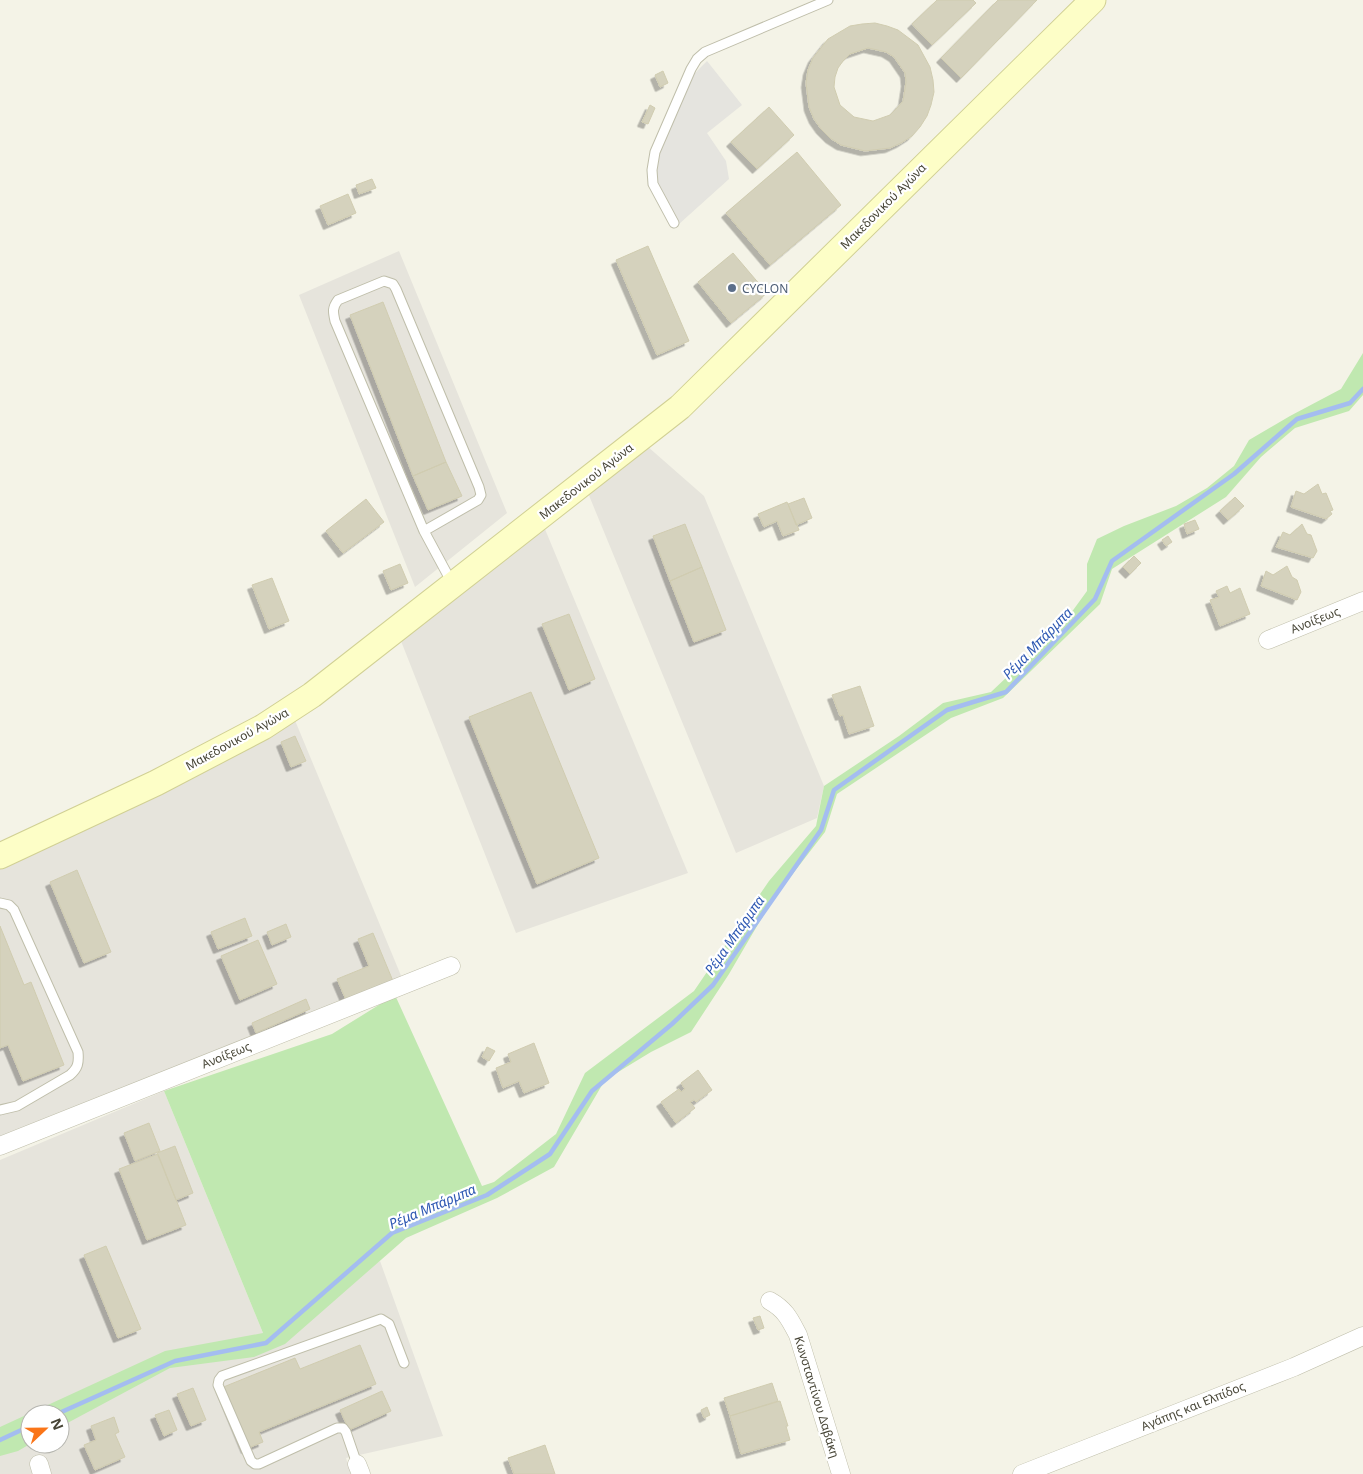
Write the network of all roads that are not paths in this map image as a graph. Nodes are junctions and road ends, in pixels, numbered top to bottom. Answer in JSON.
{"nodes":[{"id":1,"x":828,"y":0,"type":"edge"},
{"id":2,"x":1093,"y":0,"type":"edge"},
{"id":3,"x":674,"y":223,"type":"dead end"},
{"id":4,"x":424,"y":531,"type":"junction"},
{"id":5,"x":452,"y":584,"type":"junction"},
{"id":6,"x":1363,"y":601,"type":"edge"},
{"id":7,"x":1268,"y":640,"type":"dead end"},
{"id":8,"x":0,"y":856,"type":"edge"},
{"id":9,"x":0,"y":903,"type":"edge"},
{"id":10,"x":452,"y":966,"type":"dead end"},
{"id":11,"x":0,"y":1110,"type":"edge"},
{"id":12,"x":0,"y":1146,"type":"edge"},
{"id":13,"x":770,"y":1301,"type":"dead end"},
{"id":14,"x":1363,"y":1336,"type":"edge"},
{"id":15,"x":404,"y":1363,"type":"dead end"},
{"id":16,"x":359,"y":1469,"type":"edge"},
{"id":17,"x":841,"y":1474,"type":"edge"},
{"id":18,"x":1022,"y":1474,"type":"edge"}],
"edges":[{"from":1,"to":3,"type":"lane"},
{"from":2,"to":5,"type":"main road","name":"Μακεδονικού Αγώνα"},
{"from":4,"to":4,"type":"lane"},
{"from":4,"to":5,"type":"lane"},
{"from":5,"to":8,"type":"main road","name":"Μακεδονικού Αγώνα"},
{"from":6,"to":7,"type":"street","name":"Ανοίξεως"},
{"from":9,"to":11,"type":"lane"},
{"from":10,"to":12,"type":"street","name":"Ανοίξεως"},
{"from":13,"to":17,"type":"street","name":"Κωνσταντίνου Δαβάκη"},
{"from":14,"to":18,"type":"street","name":"Αγάπης και Ελπίδος"},
{"from":15,"to":16,"type":"lane"}]}
